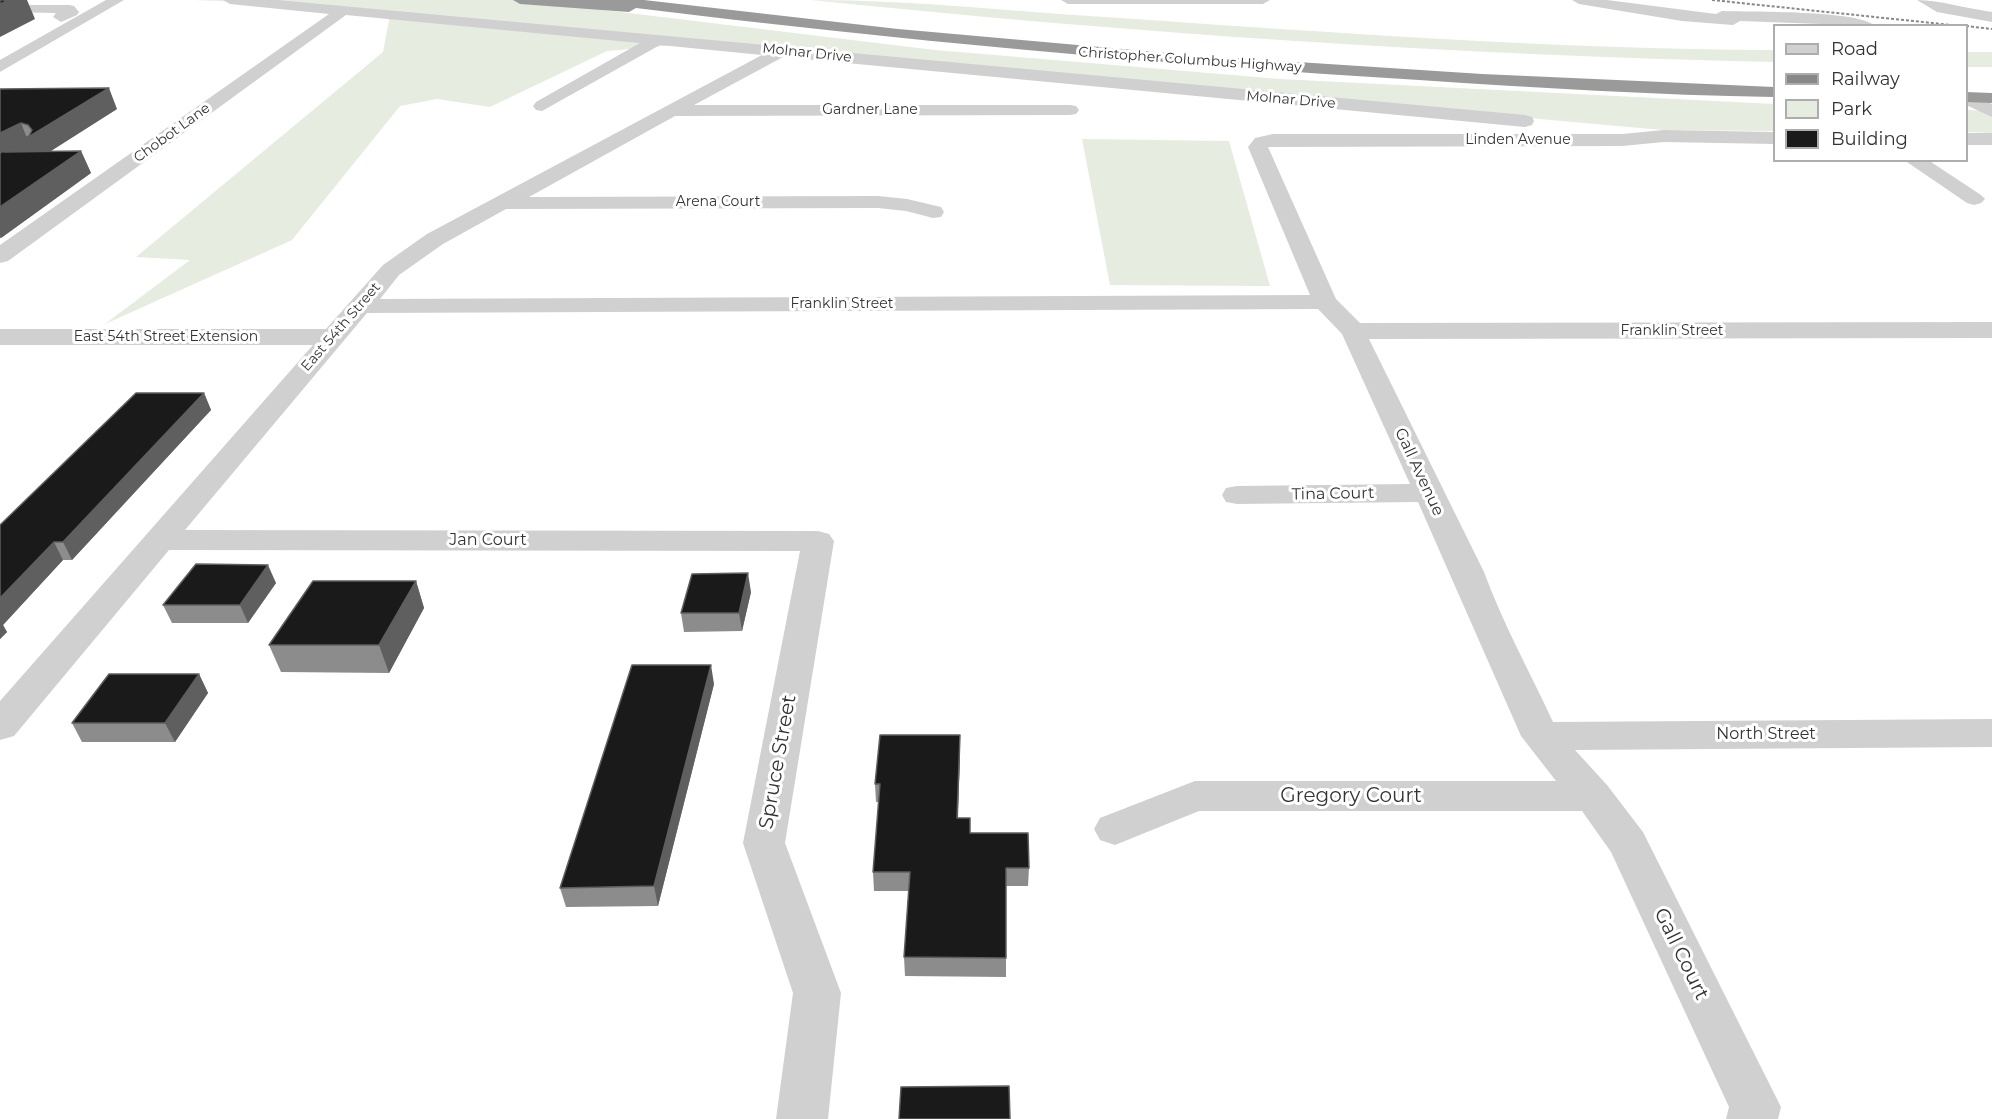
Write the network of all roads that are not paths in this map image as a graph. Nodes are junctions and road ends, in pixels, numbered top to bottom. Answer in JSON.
{"nodes":[{"id":1,"x":117,"y":0,"type":"edge"},
{"id":2,"x":230,"y":0,"type":"edge"},
{"id":3,"x":520,"y":0,"type":"edge"},
{"id":4,"x":607,"y":0,"type":"edge"},
{"id":5,"x":1068,"y":0,"type":"edge"},
{"id":6,"x":1263,"y":0,"type":"edge"},
{"id":7,"x":1580,"y":0,"type":"edge"},
{"id":8,"x":1693,"y":0,"type":"edge"},
{"id":9,"x":1924,"y":0,"type":"edge"},
{"id":10,"x":1131,"y":1,"type":"edge"},
{"id":11,"x":1605,"y":4,"type":"junction"},
{"id":12,"x":711,"y":7,"type":"edge"},
{"id":13,"x":19,"y":10,"type":"dead end"},
{"id":14,"x":344,"y":10,"type":"junction"},
{"id":15,"x":1676,"y":16,"type":"junction"},
{"id":16,"x":1992,"y":16,"type":"edge"},
{"id":17,"x":62,"y":17,"type":"junction"},
{"id":18,"x":88,"y":17,"type":"junction"},
{"id":19,"x":1727,"y":18,"type":"junction"},
{"id":20,"x":1616,"y":22,"type":"dead end"},
{"id":21,"x":1633,"y":24,"type":"dead end"},
{"id":22,"x":1855,"y":24,"type":"edge"},
{"id":23,"x":1773,"y":33,"type":"edge"},
{"id":24,"x":659,"y":39,"type":"junction"},
{"id":25,"x":36,"y":47,"type":"junction"},
{"id":26,"x":783,"y":50,"type":"junction"},
{"id":27,"x":0,"y":67,"type":"edge"},
{"id":28,"x":1574,"y":68,"type":"dead end"},
{"id":29,"x":1064,"y":79,"type":"junction"},
{"id":30,"x":1773,"y":92,"type":"edge"},
{"id":31,"x":1968,"y":97,"type":"edge"},
{"id":32,"x":1968,"y":98,"type":"edge"},
{"id":33,"x":1992,"y":98,"type":"edge"},
{"id":34,"x":542,"y":106,"type":"dead end"},
{"id":35,"x":1384,"y":109,"type":"junction"},
{"id":36,"x":1070,"y":110,"type":"junction"},
{"id":37,"x":671,"y":111,"type":"junction"},
{"id":38,"x":1992,"y":111,"type":"edge"},
{"id":39,"x":1074,"y":130,"type":"dead end"},
{"id":40,"x":1664,"y":136,"type":"junction"},
{"id":41,"x":1773,"y":138,"type":"edge"},
{"id":42,"x":1968,"y":139,"type":"edge"},
{"id":43,"x":1992,"y":139,"type":"edge"},
{"id":44,"x":1383,"y":140,"type":"junction"},
{"id":45,"x":1262,"y":142,"type":"joint"},
{"id":46,"x":1917,"y":162,"type":"edge"},
{"id":47,"x":1974,"y":199,"type":"dead end"},
{"id":48,"x":501,"y":203,"type":"junction"},
{"id":49,"x":933,"y":212,"type":"dead end"},
{"id":50,"x":0,"y":256,"type":"edge"},
{"id":51,"x":1325,"y":302,"type":"junction"},
{"id":52,"x":359,"y":306,"type":"junction"},
{"id":53,"x":1992,"y":330,"type":"edge"},
{"id":54,"x":1353,"y":331,"type":"junction"},
{"id":55,"x":0,"y":337,"type":"edge"},
{"id":56,"x":333,"y":337,"type":"junction"},
{"id":57,"x":1429,"y":493,"type":"junction"},
{"id":58,"x":1237,"y":495,"type":"dead end"},
{"id":59,"x":158,"y":540,"type":"junction"},
{"id":60,"x":818,"y":541,"type":"joint"},
{"id":61,"x":0,"y":726,"type":"edge"},
{"id":62,"x":1992,"y":732,"type":"edge"},
{"id":63,"x":1540,"y":736,"type":"junction"},
{"id":64,"x":1593,"y":796,"type":"junction"},
{"id":65,"x":1115,"y":829,"type":"dead end"},
{"id":66,"x":802,"y":1119,"type":"edge"},
{"id":67,"x":1752,"y":1119,"type":"edge"}],
"edges":[{"from":1,"to":18,"type":"street"},
{"from":2,"to":14,"type":"street","name":"Molnar Drive"},
{"from":3,"to":12,"type":"highway"},
{"from":4,"to":12,"type":"highway","name":"Christopher Columbus Highway"},
{"from":5,"to":10,"type":"street"},
{"from":6,"to":10,"type":"street"},
{"from":7,"to":11,"type":"street"},
{"from":8,"to":19,"type":"street"},
{"from":9,"to":16,"type":"street"},
{"from":11,"to":15,"type":"street"},
{"from":11,"to":20,"type":"street"},
{"from":12,"to":28,"type":"highway","name":"Christopher Columbus Highway"},
{"from":12,"to":30,"type":"highway","name":"Christopher Columbus Highway"},
{"from":13,"to":17,"type":"street"},
{"from":14,"to":24,"type":"street","name":"Molnar Drive"},
{"from":14,"to":50,"type":"street","name":"Chobot Lane"},
{"from":15,"to":19,"type":"street"},
{"from":15,"to":21,"type":"street"},
{"from":17,"to":18,"type":"street"},
{"from":17,"to":25,"type":"street"},
{"from":18,"to":25,"type":"street"},
{"from":19,"to":22,"type":"street"},
{"from":19,"to":23,"type":"street"},
{"from":24,"to":26,"type":"street","name":"Molnar Drive"},
{"from":24,"to":34,"type":"street"},
{"from":25,"to":27,"type":"street"},
{"from":26,"to":29,"type":"street","name":"Molnar Drive"},
{"from":26,"to":37,"type":"street","name":"East 54th Street"},
{"from":29,"to":35,"type":"street","name":"Molnar Drive"},
{"from":29,"to":36,"type":"street"},
{"from":31,"to":33,"type":"highway"},
{"from":32,"to":38,"type":"street"},
{"from":35,"to":40,"type":"street","name":"Molnar Drive"},
{"from":35,"to":44,"type":"street"},
{"from":36,"to":37,"type":"street","name":"Gardner Lane"},
{"from":36,"to":39,"type":"street"},
{"from":37,"to":48,"type":"street","name":"East 54th Street"},
{"from":40,"to":41,"type":"street","name":"Linden Avenue"},
{"from":40,"to":44,"type":"street","name":"Linden Avenue"},
{"from":42,"to":43,"type":"street"},
{"from":44,"to":45,"type":"street","name":"Linden Avenue"},
{"from":45,"to":51,"type":"street","name":"Gall Avenue"},
{"from":46,"to":47,"type":"street"},
{"from":48,"to":49,"type":"street","name":"Arena Court"},
{"from":48,"to":52,"type":"street","name":"East 54th Street"},
{"from":51,"to":52,"type":"street","name":"Franklin Street"},
{"from":51,"to":54,"type":"street","name":"Gall Avenue"},
{"from":52,"to":56,"type":"street","name":"East 54th Street"},
{"from":53,"to":54,"type":"street","name":"Franklin Street"},
{"from":54,"to":57,"type":"street","name":"Gall Avenue"},
{"from":55,"to":56,"type":"street","name":"East 54th Street Extension"},
{"from":56,"to":59,"type":"street","name":"East 54th Street"},
{"from":57,"to":58,"type":"street","name":"Tina Court"},
{"from":57,"to":63,"type":"street","name":"Gall Avenue"},
{"from":59,"to":60,"type":"street","name":"Jan Court"},
{"from":59,"to":61,"type":"street","name":"East 54th Street"},
{"from":60,"to":66,"type":"street","name":"Spruce Street"},
{"from":62,"to":63,"type":"street","name":"North Street"},
{"from":63,"to":64,"type":"street","name":"Gall Avenue"},
{"from":64,"to":65,"type":"street","name":"Gregory Court"},
{"from":64,"to":67,"type":"street","name":"Gall Court"}]}
